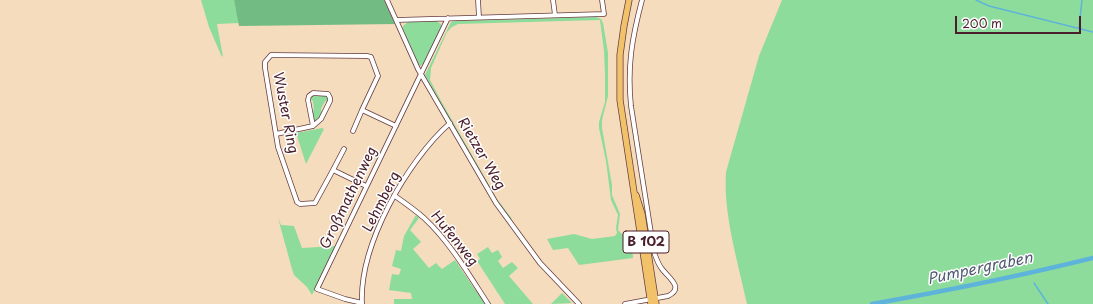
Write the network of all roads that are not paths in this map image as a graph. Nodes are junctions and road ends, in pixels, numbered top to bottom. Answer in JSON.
{"nodes":[{"id":1,"x":387,"y":0,"type":"edge"},
{"id":2,"x":478,"y":0,"type":"edge"},
{"id":3,"x":553,"y":0,"type":"edge"},
{"id":4,"x":602,"y":0,"type":"edge"},
{"id":5,"x":629,"y":0,"type":"edge"},
{"id":6,"x":642,"y":0,"type":"edge"},
{"id":7,"x":555,"y":15,"type":"junction"},
{"id":8,"x":479,"y":17,"type":"junction"},
{"id":9,"x":448,"y":18,"type":"junction"},
{"id":10,"x":396,"y":20,"type":"junction"},
{"id":11,"x":421,"y":74,"type":"junction"},
{"id":12,"x":362,"y":110,"type":"junction"},
{"id":13,"x":450,"y":123,"type":"junction"},
{"id":14,"x":313,"y":126,"type":"junction"},
{"id":15,"x":396,"y":126,"type":"junction"},
{"id":16,"x":353,"y":131,"type":"dead end"},
{"id":17,"x":276,"y":134,"type":"junction"},
{"id":18,"x":344,"y":149,"type":"dead end"},
{"id":19,"x":333,"y":170,"type":"junction"},
{"id":20,"x":366,"y":186,"type":"junction"},
{"id":21,"x":395,"y":196,"type":"junction"},
{"id":22,"x":653,"y":302,"type":"edge"},
{"id":23,"x":362,"y":303,"type":"edge"},
{"id":24,"x":488,"y":304,"type":"edge"},
{"id":25,"x":579,"y":304,"type":"edge"},
{"id":26,"x":625,"y":304,"type":"edge"}],
"edges":[{"from":1,"to":10,"type":"street","name":"Rietzer Weg"},
{"from":2,"to":8,"type":"street"},
{"from":3,"to":7,"type":"street"},
{"from":4,"to":7,"type":"street"},
{"from":5,"to":22,"type":"main road","number":"B 102"},
{"from":6,"to":22,"type":"street"},
{"from":7,"to":8,"type":"street"},
{"from":8,"to":9,"type":"street"},
{"from":9,"to":10,"type":"street"},
{"from":9,"to":11,"type":"street","name":"Großmathenweg"},
{"from":10,"to":11,"type":"street","name":"Rietzer Weg"},
{"from":11,"to":13,"type":"street","name":"Rietzer Weg"},
{"from":11,"to":15,"type":"street","name":"Großmathenweg"},
{"from":12,"to":15,"type":"street"},
{"from":12,"to":16,"type":"street","name":"Wuster Ring"},
{"from":12,"to":17,"type":"street","name":"Wuster Ring"},
{"from":13,"to":21,"type":"street","name":"Lehmberg"},
{"from":13,"to":25,"type":"street","name":"Rietzer Weg"},
{"from":14,"to":14,"type":"street"},
{"from":14,"to":17,"type":"street"},
{"from":15,"to":20,"type":"street","name":"Großmathenweg"},
{"from":17,"to":19,"type":"street","name":"Wuster Ring"},
{"from":18,"to":19,"type":"street","name":"Wuster Ring"},
{"from":19,"to":20,"type":"street"},
{"from":20,"to":23,"type":"street","name":"Großmathenweg"},
{"from":21,"to":23,"type":"street","name":"Lehmberg"},
{"from":21,"to":24,"type":"street","name":"Hufenweg"},
{"from":22,"to":26,"type":"street"}]}
